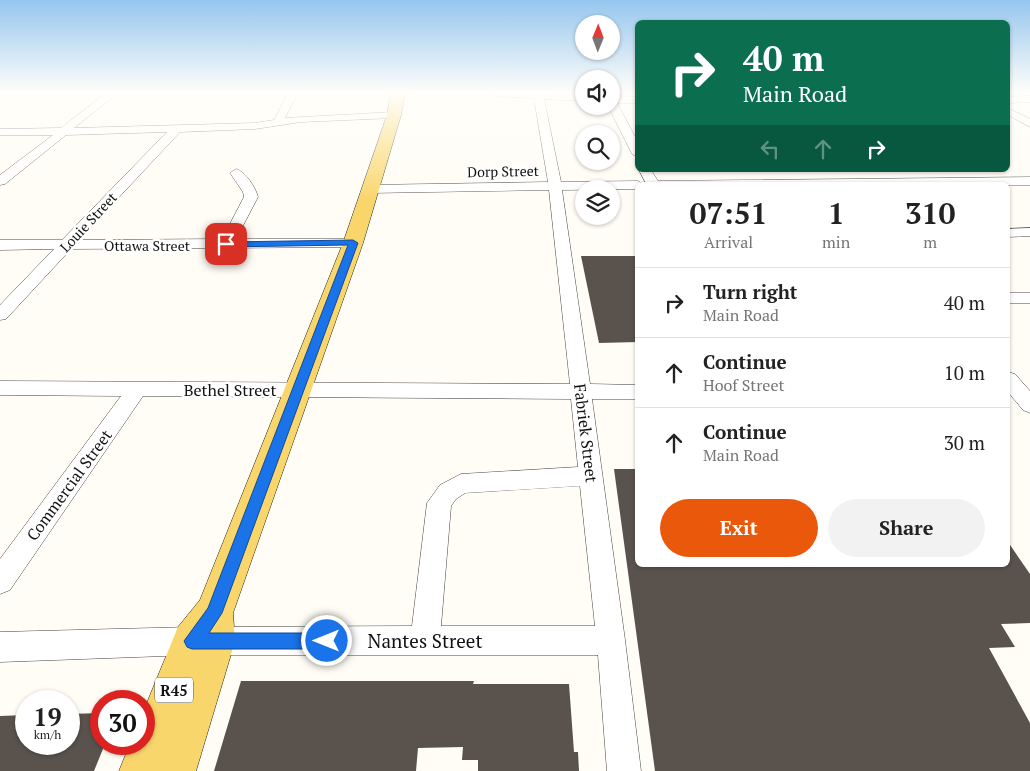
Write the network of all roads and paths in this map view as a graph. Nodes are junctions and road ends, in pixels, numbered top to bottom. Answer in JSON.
{"nodes":[{"id":1,"x":67,"y":129,"type":"edge"},
{"id":2,"x":176,"y":129,"type":"joint"},
{"id":3,"x":388,"y":129,"type":"edge"},
{"id":4,"x":546,"y":129,"type":"edge"},
{"id":5,"x":625,"y":129,"type":"edge"},
{"id":6,"x":64,"y":131,"type":"junction"},
{"id":7,"x":0,"y":132,"type":"edge"},
{"id":8,"x":635,"y":148,"type":"edge"},
{"id":9,"x":869,"y":172,"type":"edge"},
{"id":10,"x":236,"y":173,"type":"dead end"},
{"id":11,"x":0,"y":181,"type":"edge"},
{"id":12,"x":1030,"y":181,"type":"edge"},
{"id":13,"x":879,"y":182,"type":"edge"},
{"id":14,"x":955,"y":182,"type":"edge"},
{"id":15,"x":635,"y":185,"type":"edge"},
{"id":16,"x":555,"y":187,"type":"junction"},
{"id":17,"x":369,"y":189,"type":"junction"},
{"id":18,"x":1010,"y":232,"type":"edge"},
{"id":19,"x":1030,"y":232,"type":"edge"},
{"id":20,"x":353,"y":243,"type":"junction"},
{"id":21,"x":226,"y":244,"type":"junction"},
{"id":22,"x":0,"y":245,"type":"edge"},
{"id":23,"x":66,"y":245,"type":"junction"},
{"id":24,"x":1010,"y":298,"type":"edge"},
{"id":25,"x":1030,"y":298,"type":"edge"},
{"id":26,"x":0,"y":315,"type":"edge"},
{"id":27,"x":0,"y":388,"type":"edge"},
{"id":28,"x":137,"y":389,"type":"junction"},
{"id":29,"x":298,"y":390,"type":"junction"},
{"id":30,"x":580,"y":391,"type":"junction"},
{"id":31,"x":635,"y":392,"type":"edge"},
{"id":32,"x":591,"y":476,"type":"junction"},
{"id":33,"x":0,"y":581,"type":"edge"},
{"id":34,"x":207,"y":632,"type":"junction"},
{"id":35,"x":425,"y":640,"type":"junction"},
{"id":36,"x":611,"y":640,"type":"junction"},
{"id":37,"x":0,"y":647,"type":"edge"},
{"id":38,"x":142,"y":771,"type":"edge"},
{"id":39,"x":173,"y":771,"type":"edge"},
{"id":40,"x":624,"y":771,"type":"edge"}],
"edges":[{"from":1,"to":6,"type":"street"},
{"from":2,"to":6,"type":"street"},
{"from":2,"to":23,"type":"street","name":"Louie Street"},
{"from":3,"to":17,"type":"main road","number":"R45"},
{"from":4,"to":16,"type":"street","name":"Fabriek Street"},
{"from":5,"to":8,"type":"street"},
{"from":6,"to":7,"type":"street"},
{"from":6,"to":11,"type":"street"},
{"from":9,"to":13,"type":"street"},
{"from":10,"to":21,"type":"street"},
{"from":12,"to":14,"type":"street"},
{"from":15,"to":16,"type":"street","name":"Dorp Street"},
{"from":16,"to":17,"type":"street","name":"Dorp Street"},
{"from":16,"to":30,"type":"street","name":"Fabriek Street"},
{"from":17,"to":20,"type":"main road","number":"R45"},
{"from":18,"to":19,"type":"street"},
{"from":20,"to":21,"type":"street","name":"Ottawa Street"},
{"from":20,"to":29,"type":"main road","number":"R45"},
{"from":21,"to":23,"type":"street","name":"Ottawa Street"},
{"from":22,"to":23,"type":"street","name":"Ottawa Street"},
{"from":23,"to":26,"type":"street","name":"Louie Street"},
{"from":24,"to":25,"type":"street"},
{"from":27,"to":28,"type":"street","name":"Bethel Street"},
{"from":28,"to":29,"type":"street","name":"Bethel Street"},
{"from":28,"to":33,"type":"street","name":"Commercial Street"},
{"from":29,"to":30,"type":"street","name":"Bethel Street"},
{"from":29,"to":34,"type":"main road","number":"R45"},
{"from":30,"to":31,"type":"street","name":"Bethel Street"},
{"from":30,"to":32,"type":"street","name":"Fabriek Street"},
{"from":32,"to":35,"type":"street"},
{"from":32,"to":36,"type":"street","name":"Fabriek Street"},
{"from":34,"to":35,"type":"street","name":"Nantes Street"},
{"from":34,"to":37,"type":"street","name":"Nantes Street"},
{"from":34,"to":38,"type":"main road","number":"R45"},
{"from":34,"to":39,"type":"main road","number":"R45"},
{"from":35,"to":36,"type":"street","name":"Nantes Street"},
{"from":36,"to":40,"type":"street","name":"Fabriek Street"}]}
